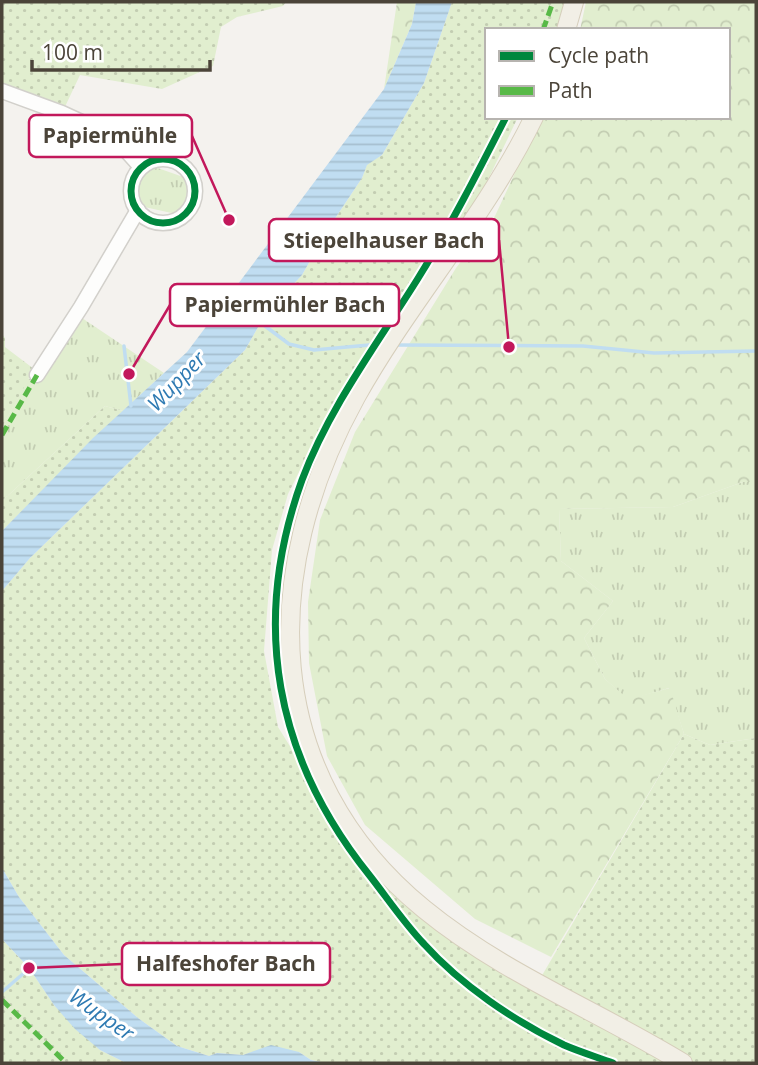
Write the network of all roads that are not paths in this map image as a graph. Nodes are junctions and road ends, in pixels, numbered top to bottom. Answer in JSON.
{"nodes":[{"id":1,"x":574,"y":2,"type":"edge"},
{"id":2,"x":567,"y":28,"type":"edge"},
{"id":3,"x":2,"y":91,"type":"edge"},
{"id":4,"x":533,"y":119,"type":"edge"},
{"id":5,"x":141,"y":167,"type":"junction"},
{"id":6,"x":138,"y":210,"type":"junction"},
{"id":7,"x":37,"y":374,"type":"dead end"},
{"id":8,"x":683,"y":1063,"type":"edge"}],
"edges":[{"from":1,"to":2,"type":"main road"},
{"from":3,"to":5,"type":"street"},
{"from":4,"to":8,"type":"main road"},
{"from":5,"to":6,"type":"street"},
{"from":5,"to":6,"type":"street"},
{"from":6,"to":7,"type":"street"}]}
